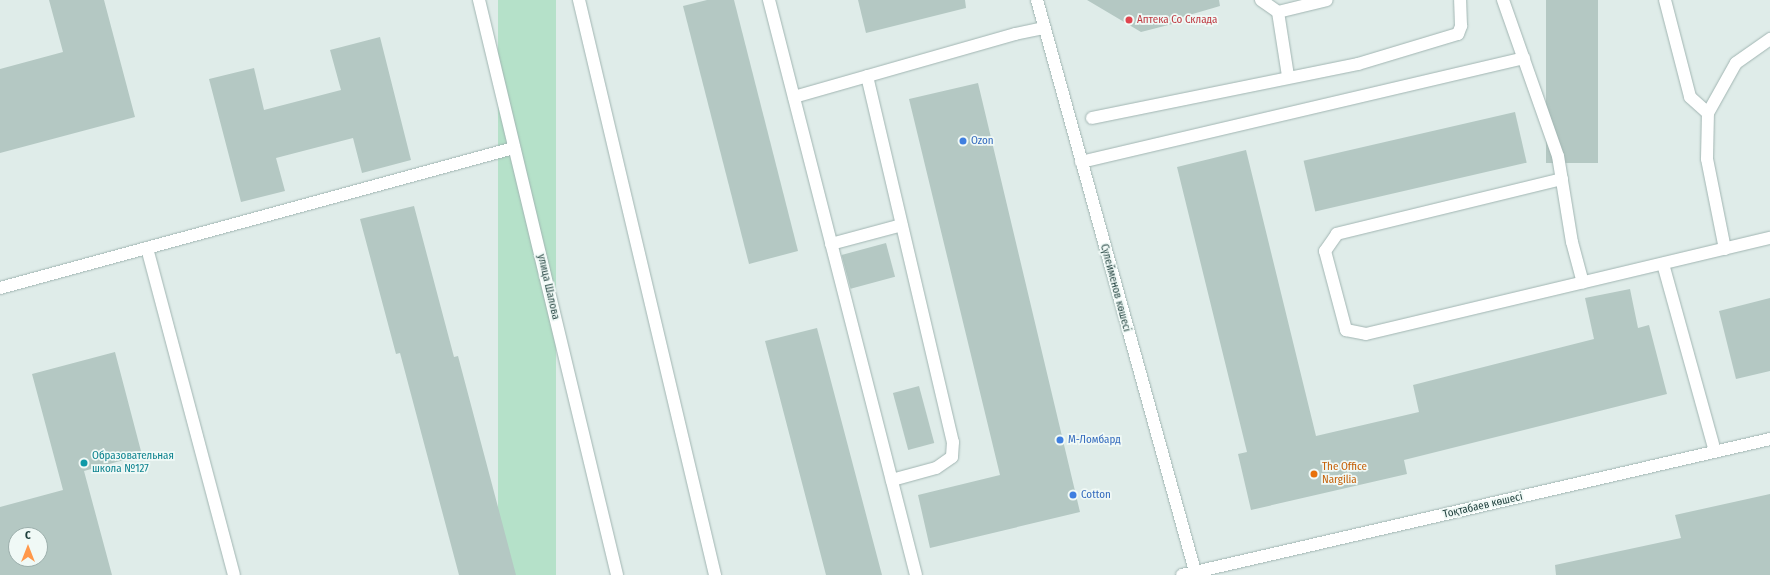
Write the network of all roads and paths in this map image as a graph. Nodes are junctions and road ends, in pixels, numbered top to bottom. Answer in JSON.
{"nodes":[{"id":1,"x":479,"y":0,"type":"edge"},
{"id":2,"x":579,"y":0,"type":"edge"},
{"id":3,"x":769,"y":0,"type":"edge"},
{"id":4,"x":1037,"y":0,"type":"edge"},
{"id":5,"x":1261,"y":0,"type":"edge"},
{"id":6,"x":1327,"y":0,"type":"edge"},
{"id":7,"x":1460,"y":0,"type":"edge"},
{"id":8,"x":1503,"y":0,"type":"edge"},
{"id":9,"x":1666,"y":0,"type":"edge"},
{"id":10,"x":1278,"y":12,"type":"junction"},
{"id":11,"x":1044,"y":28,"type":"junction"},
{"id":12,"x":1770,"y":39,"type":"edge"},
{"id":13,"x":1524,"y":58,"type":"junction"},
{"id":14,"x":867,"y":76,"type":"junction"},
{"id":15,"x":1288,"y":76,"type":"junction"},
{"id":16,"x":794,"y":97,"type":"junction"},
{"id":17,"x":1708,"y":113,"type":"junction"},
{"id":18,"x":1092,"y":118,"type":"dead end"},
{"id":19,"x":514,"y":148,"type":"junction"},
{"id":20,"x":1081,"y":162,"type":"junction"},
{"id":21,"x":1562,"y":179,"type":"junction"},
{"id":22,"x":902,"y":225,"type":"junction"},
{"id":23,"x":1770,"y":238,"type":"edge"},
{"id":24,"x":831,"y":244,"type":"junction"},
{"id":25,"x":147,"y":248,"type":"junction"},
{"id":26,"x":1725,"y":249,"type":"junction"},
{"id":27,"x":1663,"y":264,"type":"junction"},
{"id":28,"x":1583,"y":283,"type":"junction"},
{"id":29,"x":0,"y":288,"type":"edge"},
{"id":30,"x":1770,"y":439,"type":"edge"},
{"id":31,"x":1715,"y":452,"type":"junction"},
{"id":32,"x":892,"y":480,"type":"junction"},
{"id":33,"x":1196,"y":574,"type":"edge"},
{"id":34,"x":234,"y":575,"type":"edge"},
{"id":35,"x":617,"y":575,"type":"edge"},
{"id":36,"x":715,"y":575,"type":"edge"},
{"id":37,"x":916,"y":575,"type":"edge"},
{"id":38,"x":1182,"y":575,"type":"edge"}],
"edges":[{"from":1,"to":19,"type":"street","name":"улица Шалова"},
{"from":2,"to":36,"type":"street"},
{"from":3,"to":16,"type":"street"},
{"from":4,"to":11,"type":"street","name":"Сүлейменов көшесі"},
{"from":5,"to":10,"type":"street"},
{"from":6,"to":10,"type":"street"},
{"from":7,"to":15,"type":"street"},
{"from":8,"to":13,"type":"street"},
{"from":9,"to":17,"type":"street"},
{"from":10,"to":15,"type":"street"},
{"from":11,"to":14,"type":"street"},
{"from":11,"to":20,"type":"street","name":"Сүлейменов көшесі"},
{"from":12,"to":17,"type":"street"},
{"from":13,"to":20,"type":"street"},
{"from":13,"to":21,"type":"street"},
{"from":14,"to":16,"type":"street"},
{"from":14,"to":22,"type":"street"},
{"from":15,"to":18,"type":"street"},
{"from":16,"to":24,"type":"street"},
{"from":17,"to":26,"type":"street"},
{"from":19,"to":25,"type":"street"},
{"from":19,"to":35,"type":"street","name":"улица Шалова"},
{"from":20,"to":33,"type":"street","name":"Сүлейменов көшесі"},
{"from":21,"to":28,"type":"street"},
{"from":21,"to":28,"type":"street"},
{"from":22,"to":24,"type":"street"},
{"from":22,"to":32,"type":"street"},
{"from":23,"to":26,"type":"street"},
{"from":24,"to":32,"type":"street"},
{"from":25,"to":29,"type":"street"},
{"from":25,"to":34,"type":"street"},
{"from":26,"to":27,"type":"street"},
{"from":27,"to":28,"type":"street"},
{"from":27,"to":31,"type":"street"},
{"from":30,"to":31,"type":"street","name":"Тоқтабаев көшесі"},
{"from":31,"to":33,"type":"street","name":"Тоқтабаев көшесі"},
{"from":32,"to":37,"type":"street"},
{"from":33,"to":38,"type":"street","name":"Тоқтабаев көшесі"}]}
